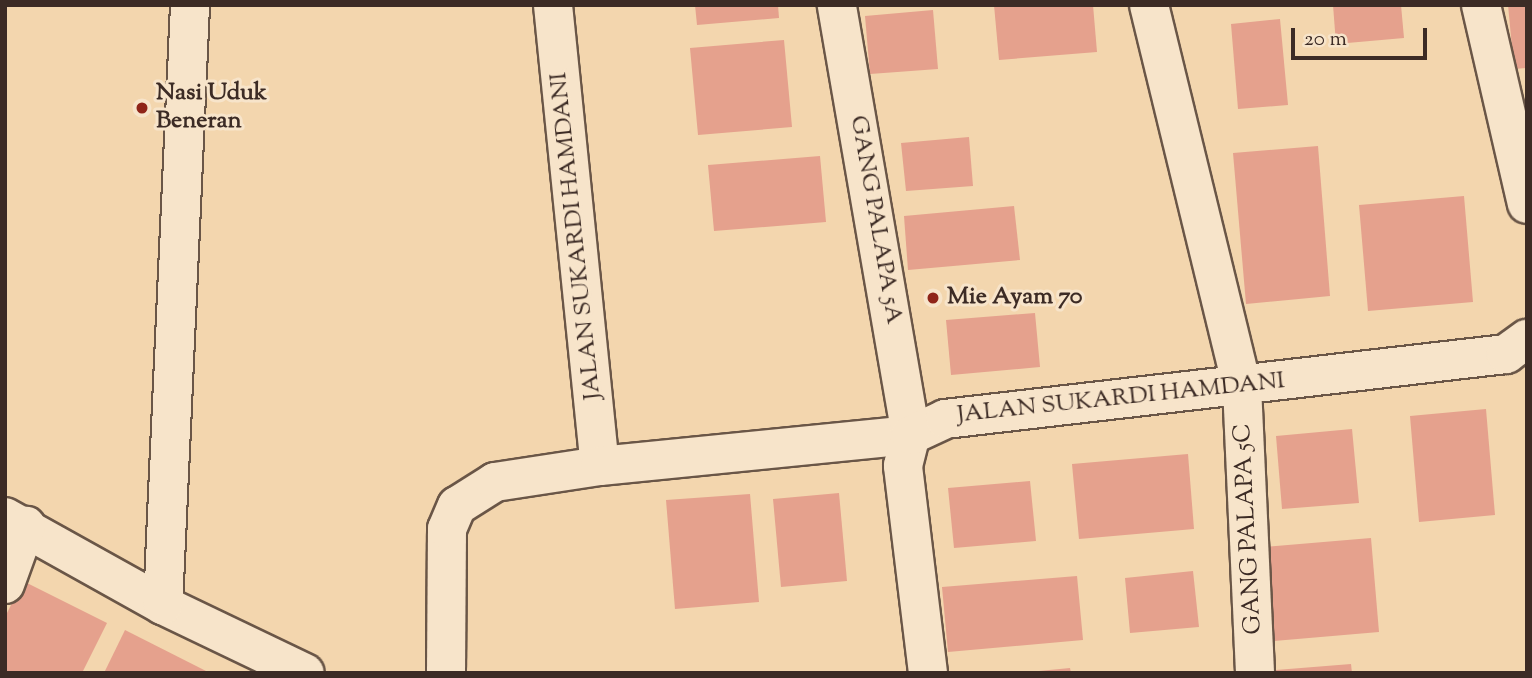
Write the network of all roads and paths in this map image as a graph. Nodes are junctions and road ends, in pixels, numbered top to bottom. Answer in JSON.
{"nodes":[{"id":1,"x":190,"y":5,"type":"edge"},
{"id":2,"x":553,"y":5,"type":"edge"},
{"id":3,"x":837,"y":5,"type":"edge"},
{"id":4,"x":1149,"y":5,"type":"edge"},
{"id":5,"x":1481,"y":5,"type":"edge"},
{"id":6,"x":1527,"y":204,"type":"edge"},
{"id":7,"x":1527,"y":339,"type":"edge"},
{"id":8,"x":1242,"y":386,"type":"junction"},
{"id":9,"x":911,"y":435,"type":"junction"},
{"id":10,"x":600,"y":466,"type":"junction"},
{"id":11,"x":16,"y":521,"type":"edge"},
{"id":12,"x":5,"y":584,"type":"edge"},
{"id":13,"x":163,"y":605,"type":"junction"},
{"id":14,"x":304,"y":673,"type":"edge"},
{"id":15,"x":446,"y":673,"type":"edge"},
{"id":16,"x":928,"y":673,"type":"edge"},
{"id":17,"x":1255,"y":673,"type":"edge"}],
"edges":[{"from":1,"to":13,"type":"street"},
{"from":2,"to":10,"type":"street","name":"JALAN SUKARDI HAMDANI"},
{"from":3,"to":9,"type":"street","name":"GANG PALAPA 5A"},
{"from":4,"to":8,"type":"street","name":"GANG PALAPA 5C"},
{"from":5,"to":6,"type":"street"},
{"from":7,"to":8,"type":"street","name":"JALAN SUKARDI HAMDANI"},
{"from":8,"to":9,"type":"street","name":"JALAN SUKARDI HAMDANI"},
{"from":8,"to":17,"type":"street","name":"GANG PALAPA 5C"},
{"from":9,"to":10,"type":"street","name":"JALAN SUKARDI HAMDANI"},
{"from":9,"to":16,"type":"street"},
{"from":10,"to":15,"type":"street","name":"JALAN SUKARDI HAMDANI"},
{"from":11,"to":12,"type":"street"},
{"from":11,"to":13,"type":"street"},
{"from":13,"to":14,"type":"street"}]}
